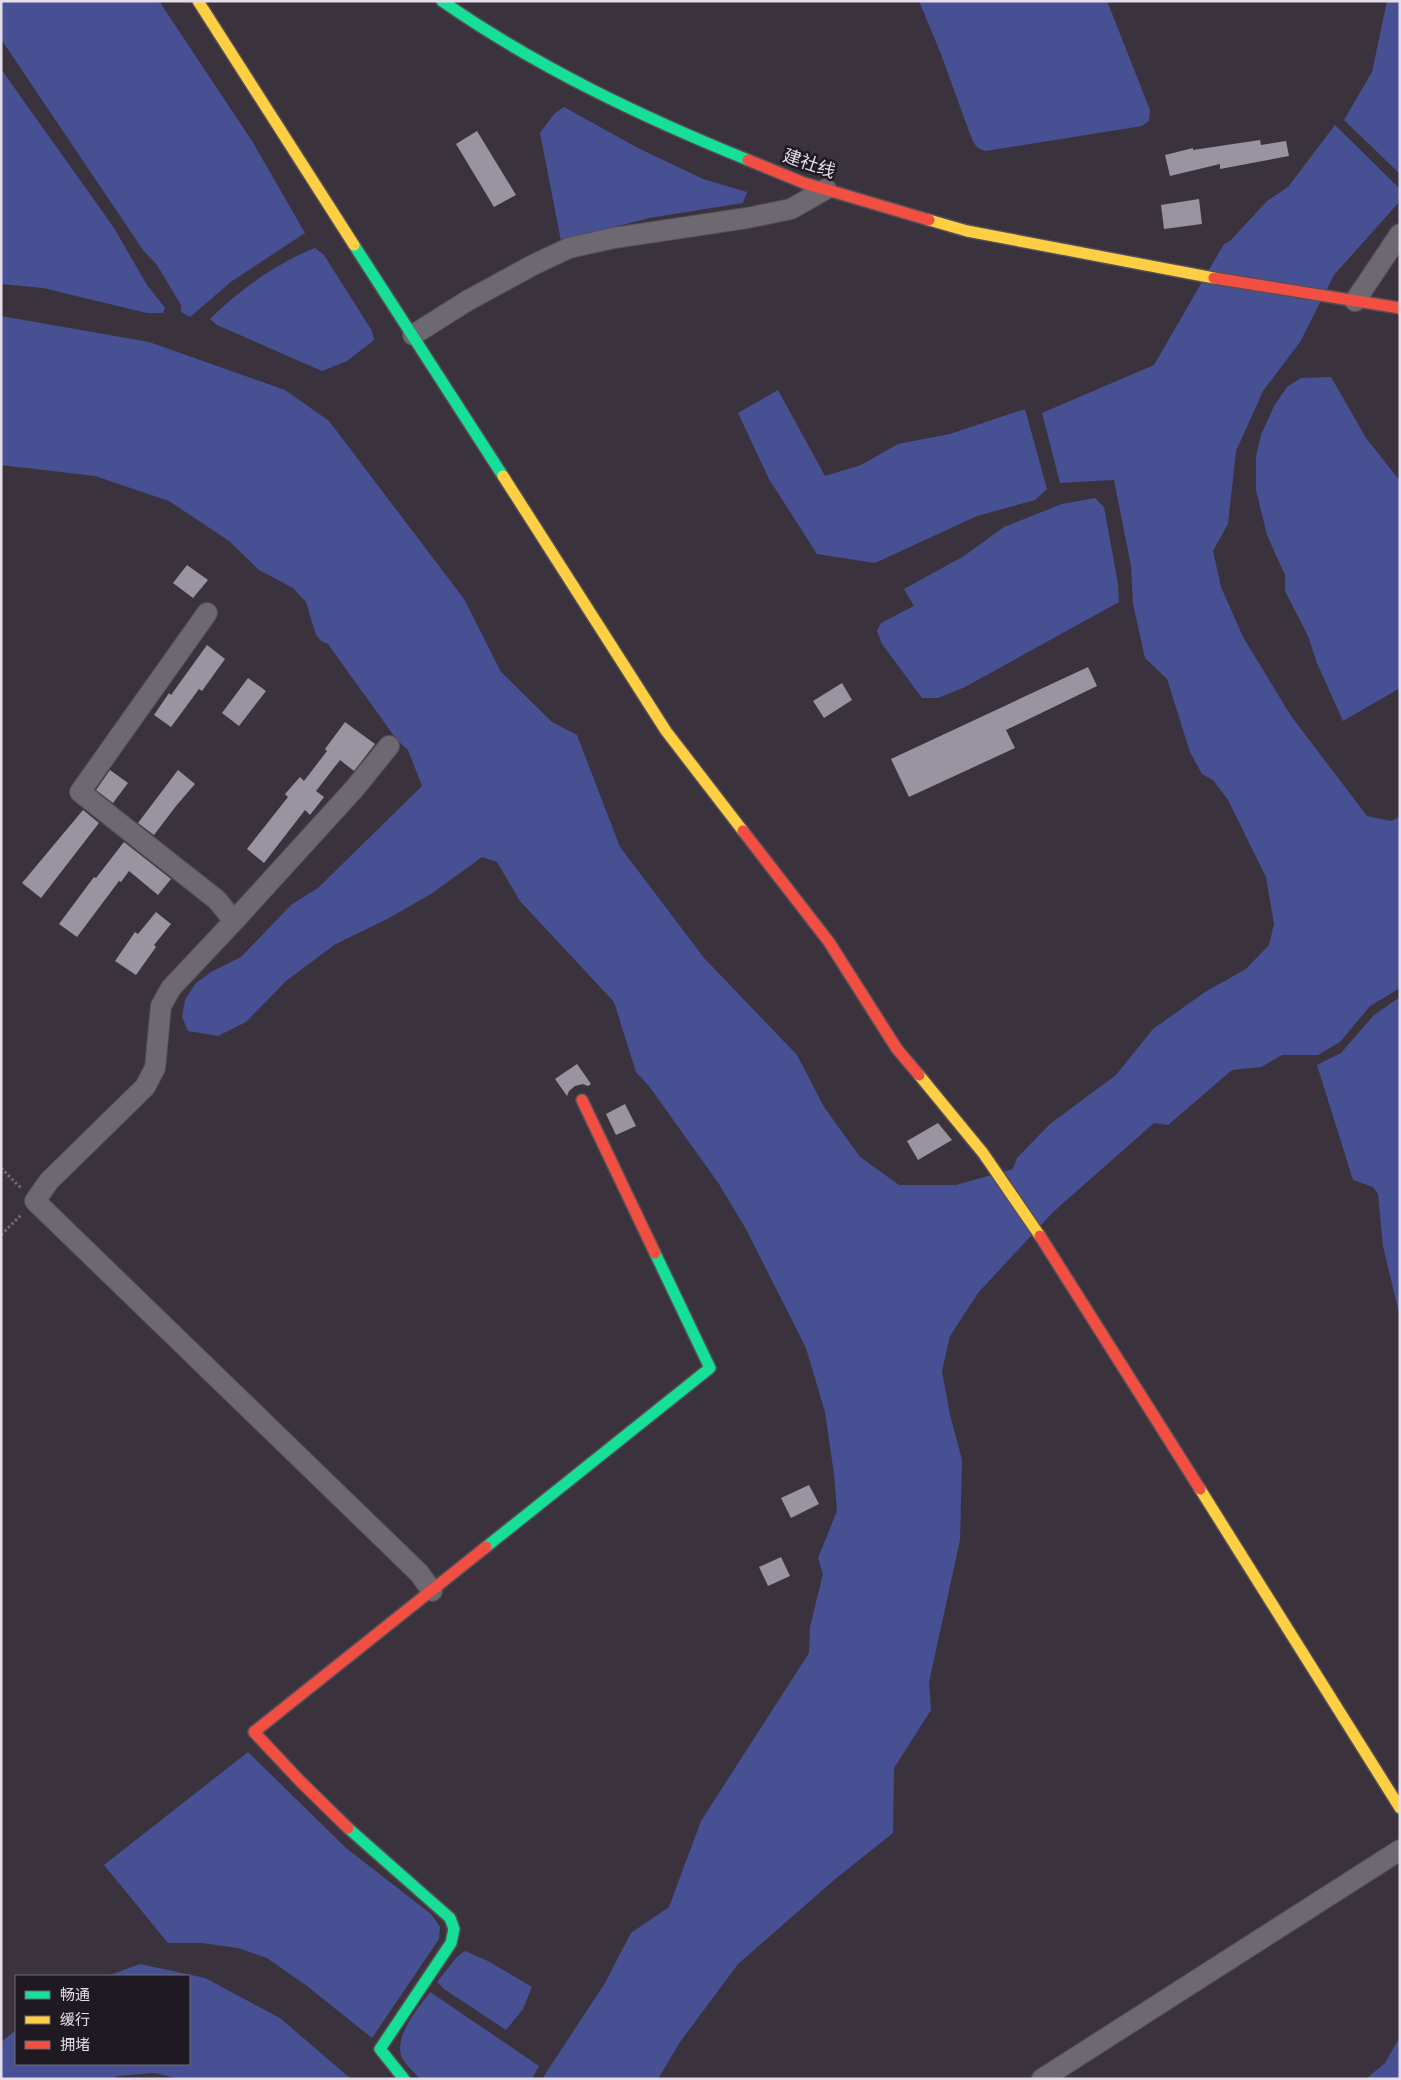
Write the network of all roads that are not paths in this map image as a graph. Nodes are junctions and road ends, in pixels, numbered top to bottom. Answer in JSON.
{"nodes":[{"id":1,"x":198,"y":1,"type":"edge"},
{"id":2,"x":442,"y":1,"type":"edge"},
{"id":3,"x":826,"y":189,"type":"junction"},
{"id":4,"x":1400,"y":234,"type":"edge"},
{"id":5,"x":1355,"y":301,"type":"junction"},
{"id":6,"x":1400,"y":308,"type":"edge"},
{"id":7,"x":413,"y":335,"type":"junction"},
{"id":8,"x":208,"y":613,"type":"dead end"},
{"id":9,"x":389,"y":746,"type":"dead end"},
{"id":10,"x":234,"y":921,"type":"junction"},
{"id":11,"x":582,"y":1100,"type":"dead end"},
{"id":12,"x":432,"y":1591,"type":"junction"},
{"id":13,"x":1400,"y":1808,"type":"edge"},
{"id":14,"x":1400,"y":1850,"type":"edge"},
{"id":15,"x":404,"y":2079,"type":"edge"},
{"id":16,"x":1042,"y":2079,"type":"edge"}],
"edges":[{"from":1,"to":7,"type":"street"},
{"from":2,"to":3,"type":"street","name":"建社线"},
{"from":3,"to":5,"type":"street","name":"建社线"},
{"from":3,"to":7,"type":"street"},
{"from":4,"to":5,"type":"street"},
{"from":5,"to":6,"type":"street"},
{"from":7,"to":13,"type":"street"},
{"from":8,"to":10,"type":"street"},
{"from":9,"to":10,"type":"street"},
{"from":10,"to":12,"type":"street"},
{"from":11,"to":12,"type":"street"},
{"from":12,"to":15,"type":"street"},
{"from":14,"to":16,"type":"street"}]}
